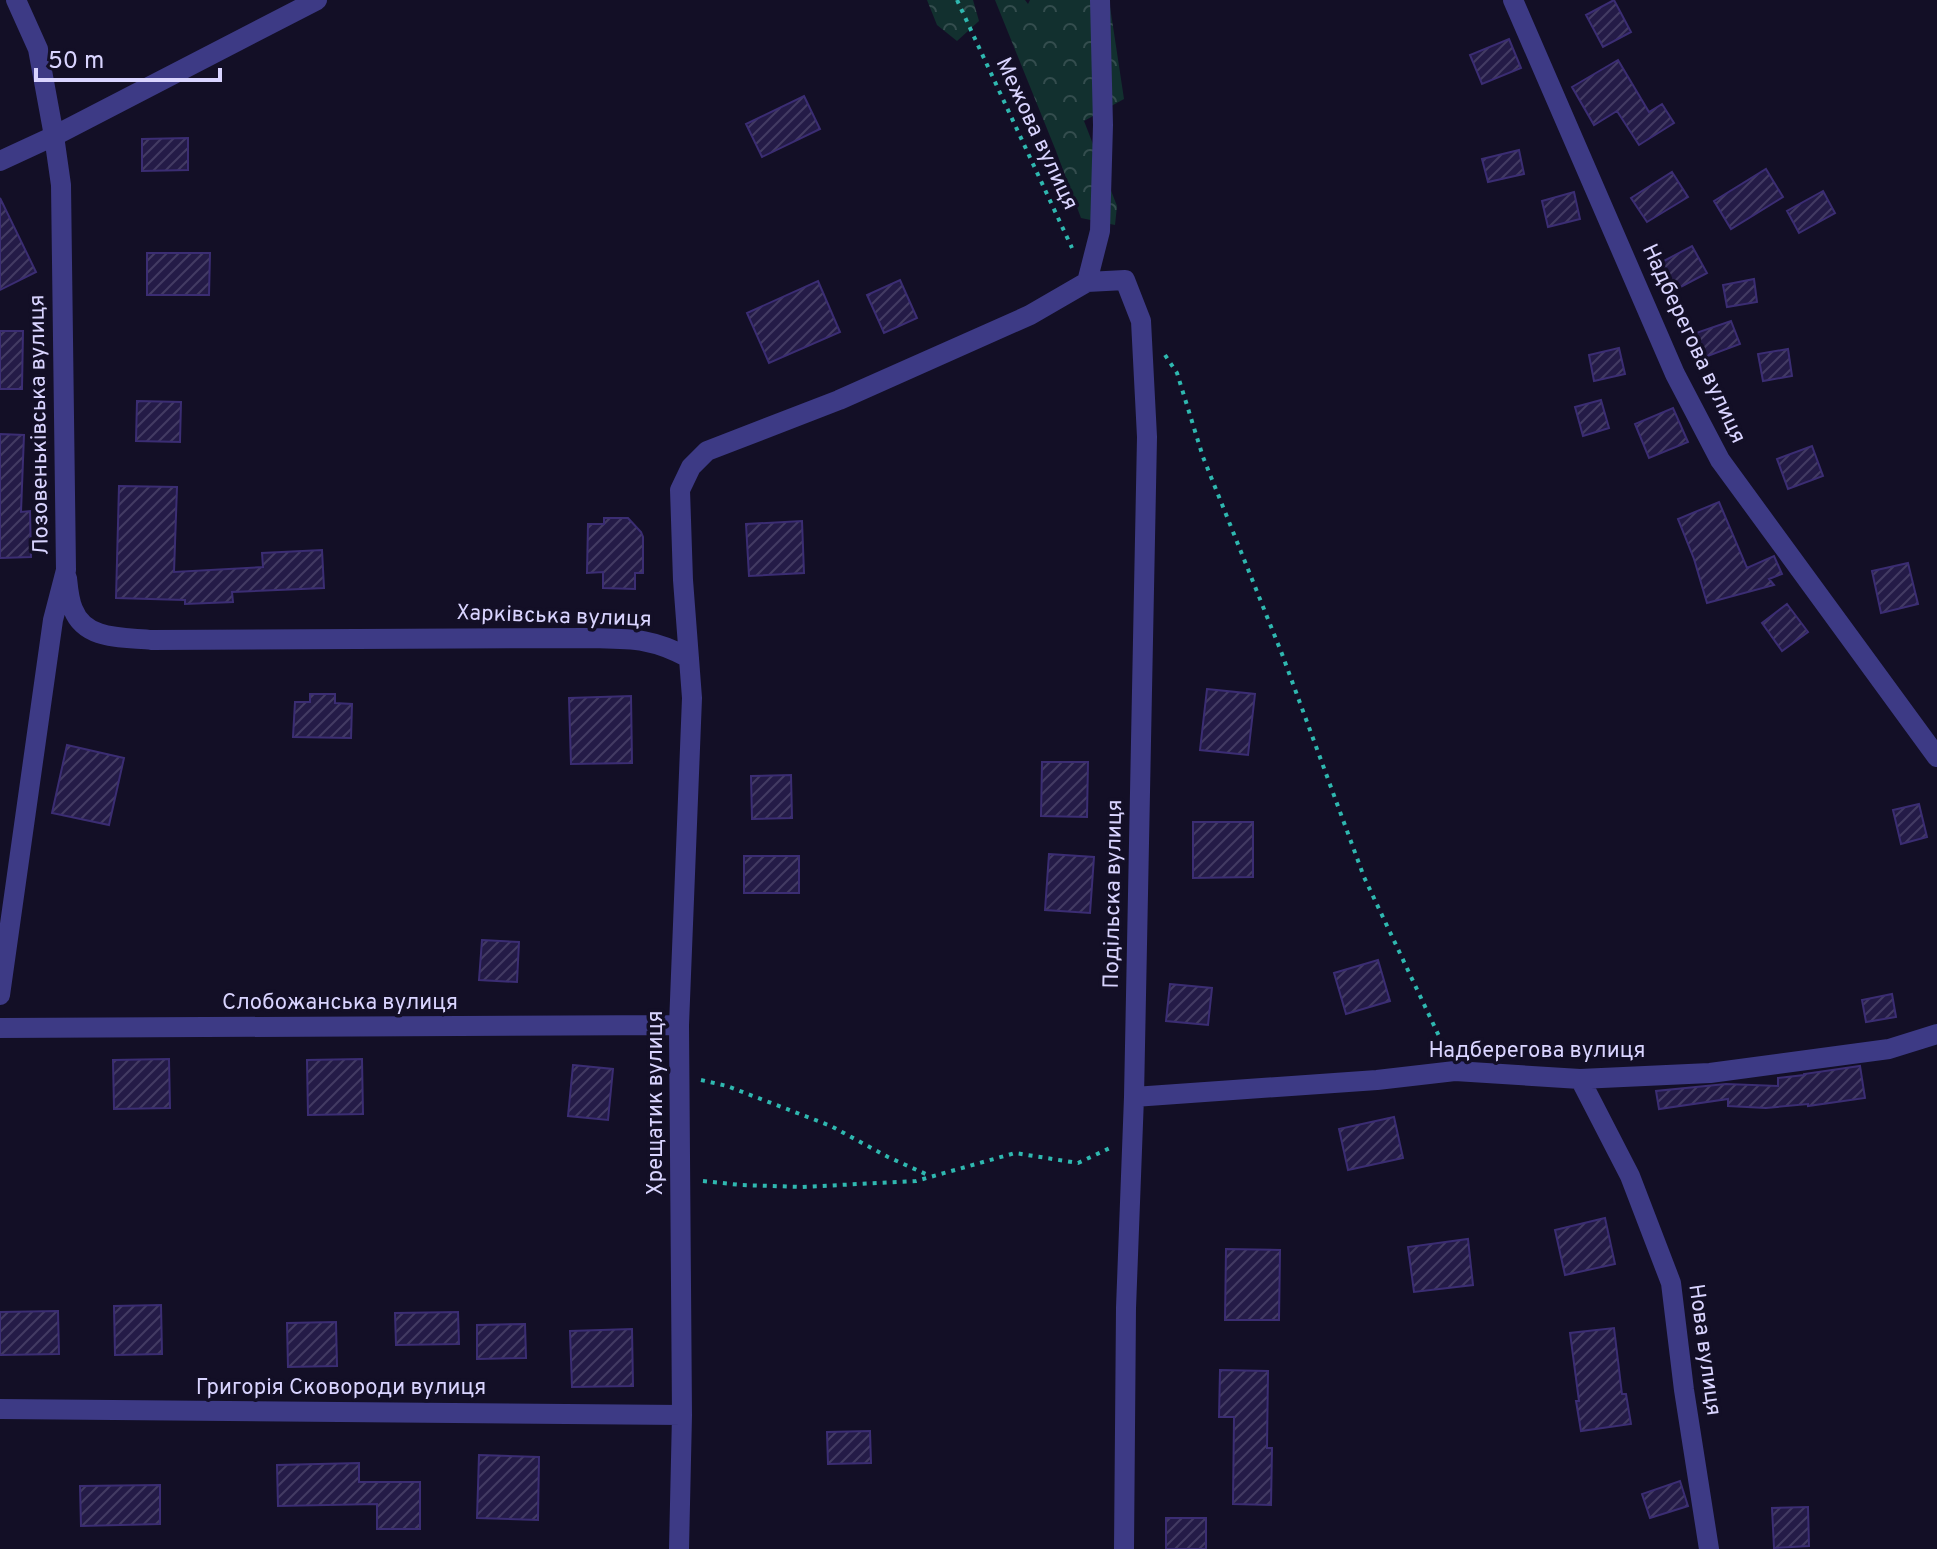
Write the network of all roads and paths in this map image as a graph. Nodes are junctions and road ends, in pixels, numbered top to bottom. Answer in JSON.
{"nodes":[{"id":1,"x":16,"y":0,"type":"edge"},
{"id":2,"x":317,"y":0,"type":"edge"},
{"id":3,"x":957,"y":0,"type":"edge"},
{"id":4,"x":1100,"y":0,"type":"edge"},
{"id":5,"x":1513,"y":0,"type":"edge"},
{"id":6,"x":54,"y":136,"type":"junction"},
{"id":7,"x":0,"y":161,"type":"edge"},
{"id":8,"x":1087,"y":282,"type":"junction"},
{"id":9,"x":1141,"y":321,"type":"junction"},
{"id":10,"x":66,"y":570,"type":"junction"},
{"id":11,"x":689,"y":658,"type":"junction"},
{"id":12,"x":1937,"y":757,"type":"edge"},
{"id":13,"x":0,"y":995,"type":"edge"},
{"id":14,"x":679,"y":1025,"type":"junction"},
{"id":15,"x":0,"y":1028,"type":"edge"},
{"id":16,"x":1937,"y":1034,"type":"edge"},
{"id":17,"x":1455,"y":1071,"type":"junction"},
{"id":18,"x":679,"y":1075,"type":"junction"},
{"id":19,"x":1580,"y":1079,"type":"junction"},
{"id":20,"x":1134,"y":1097,"type":"junction"},
{"id":21,"x":1110,"y":1148,"type":"dead end"},
{"id":22,"x":930,"y":1176,"type":"junction"},
{"id":23,"x":680,"y":1179,"type":"junction"},
{"id":24,"x":0,"y":1409,"type":"edge"},
{"id":25,"x":682,"y":1415,"type":"junction"},
{"id":26,"x":679,"y":1549,"type":"edge"},
{"id":27,"x":1124,"y":1549,"type":"edge"},
{"id":28,"x":1709,"y":1549,"type":"edge"}],
"edges":[{"from":1,"to":6,"type":"street","name":"Лозовеньківська вулиця"},
{"from":2,"to":6,"type":"street"},
{"from":3,"to":8,"type":"path","name":"Межова вулиця"},
{"from":4,"to":8,"type":"street"},
{"from":5,"to":12,"type":"street","name":"Надберегова вулиця"},
{"from":6,"to":7,"type":"street"},
{"from":6,"to":10,"type":"street","name":"Лозовеньківська вулиця"},
{"from":8,"to":9,"type":"street","name":"Подільска вулиця"},
{"from":8,"to":11,"type":"street","name":"Харківська вулиця"},
{"from":9,"to":17,"type":"path"},
{"from":9,"to":20,"type":"street","name":"Подільска вулиця"},
{"from":10,"to":11,"type":"street","name":"Харківська вулиця"},
{"from":10,"to":13,"type":"street","name":"Лозовеньківська вулиця"},
{"from":11,"to":14,"type":"street","name":"Хрещатик вулиця"},
{"from":14,"to":15,"type":"street","name":"Слобожанська вулиця"},
{"from":14,"to":18,"type":"street","name":"Хрещатик вулиця"},
{"from":16,"to":19,"type":"street","name":"Надберегова вулиця"},
{"from":17,"to":19,"type":"street","name":"Надберегова вулиця"},
{"from":17,"to":20,"type":"street","name":"Надберегова вулиця"},
{"from":18,"to":22,"type":"path"},
{"from":18,"to":23,"type":"street","name":"Хрещатик вулиця"},
{"from":19,"to":28,"type":"street","name":"Нова вулиця"},
{"from":20,"to":27,"type":"street","name":"Подільска вулиця"},
{"from":21,"to":22,"type":"path"},
{"from":22,"to":23,"type":"path"},
{"from":23,"to":25,"type":"street","name":"Хрещатик вулиця"},
{"from":24,"to":25,"type":"street","name":"Григорія Сковороди вулиця"},
{"from":25,"to":26,"type":"street","name":"Хрещатик вулиця"}]}
